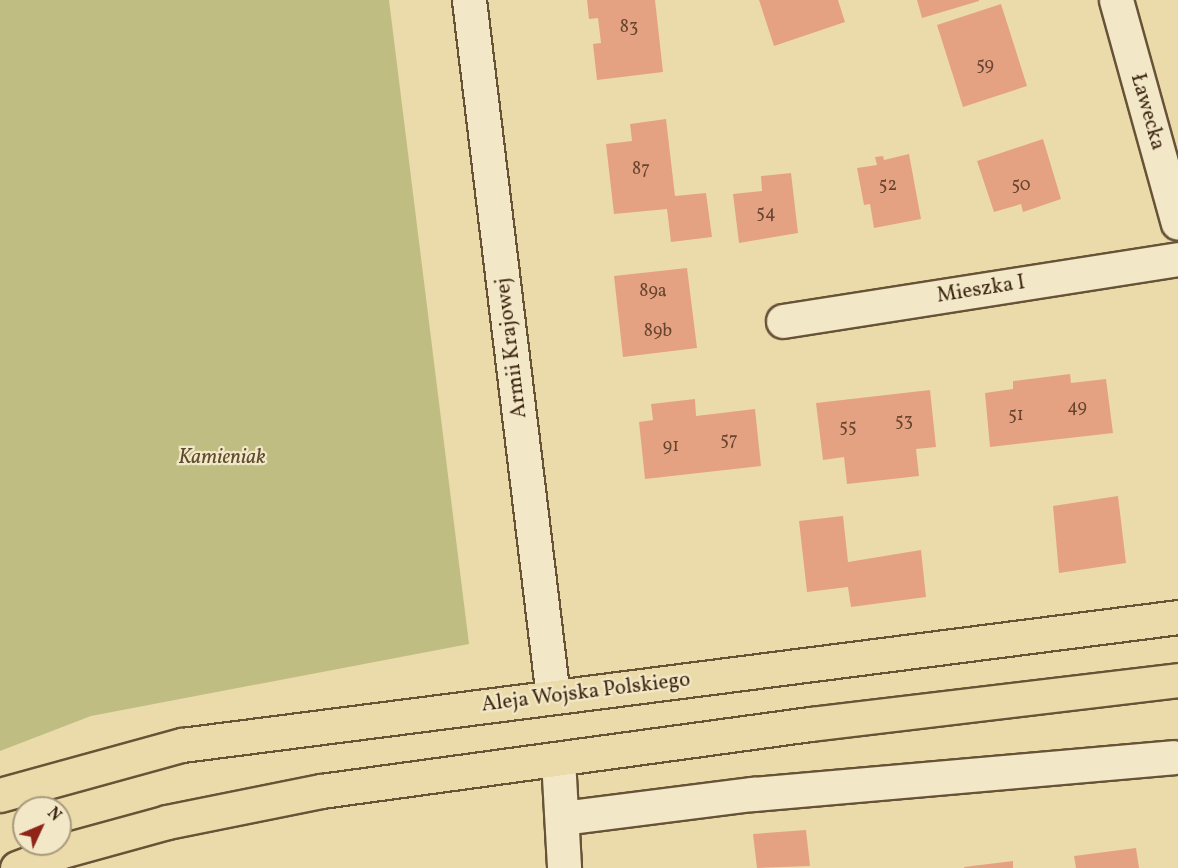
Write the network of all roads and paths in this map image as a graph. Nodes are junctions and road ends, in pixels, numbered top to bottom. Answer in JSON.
{"nodes":[{"id":1,"x":469,"y":0,"type":"edge"},
{"id":2,"x":1116,"y":0,"type":"edge"},
{"id":3,"x":1178,"y":223,"type":"edge"},
{"id":4,"x":1178,"y":259,"type":"edge"},
{"id":5,"x":783,"y":321,"type":"dead end"},
{"id":6,"x":1178,"y":617,"type":"edge"},
{"id":7,"x":1178,"y":680,"type":"edge"},
{"id":8,"x":553,"y":697,"type":"junction"},
{"id":9,"x":1173,"y":757,"type":"dead end"},
{"id":10,"x":558,"y":759,"type":"junction"},
{"id":11,"x":0,"y":795,"type":"edge"},
{"id":12,"x":562,"y":818,"type":"junction"},
{"id":13,"x":17,"y":868,"type":"edge"},
{"id":14,"x":564,"y":868,"type":"edge"}],
"edges":[{"from":1,"to":8,"type":"street","name":"Armii Krajowej"},
{"from":2,"to":3,"type":"street","name":"Ławecka"},
{"from":4,"to":5,"type":"street","name":"Mieszka I"},
{"from":6,"to":8,"type":"main road","name":"Aleja Wojska Polskiego"},
{"from":7,"to":10,"type":"main road"},
{"from":8,"to":11,"type":"main road","name":"Aleja Wojska Polskiego"},
{"from":9,"to":12,"type":"street"},
{"from":10,"to":12,"type":"street"},
{"from":10,"to":13,"type":"main road"},
{"from":12,"to":14,"type":"street"}]}
